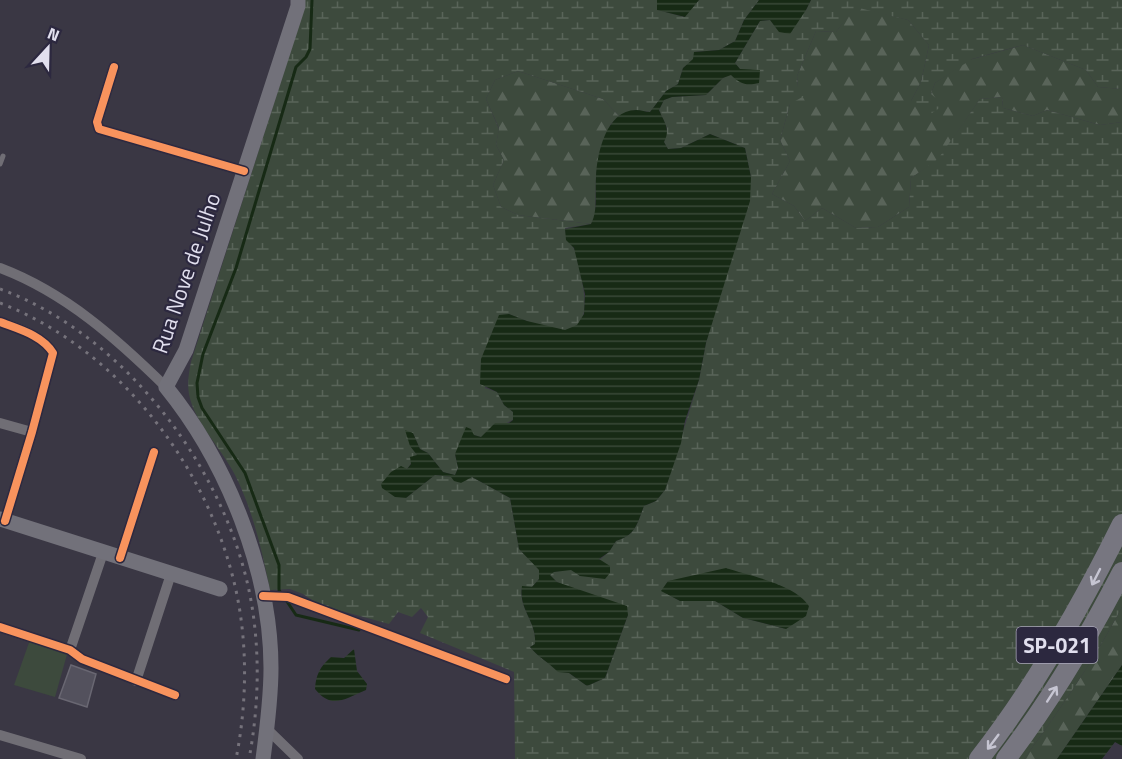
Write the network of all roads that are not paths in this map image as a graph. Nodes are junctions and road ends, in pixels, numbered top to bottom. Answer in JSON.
{"nodes":[{"id":1,"x":298,"y":0,"type":"edge"},
{"id":2,"x":114,"y":67,"type":"dead end"},
{"id":3,"x":3,"y":156,"type":"dead end"},
{"id":4,"x":0,"y":164,"type":"edge"},
{"id":5,"x":244,"y":171,"type":"junction"},
{"id":6,"x":0,"y":268,"type":"edge"},
{"id":7,"x":0,"y":322,"type":"edge"},
{"id":8,"x":166,"y":387,"type":"junction"},
{"id":9,"x":0,"y":423,"type":"edge"},
{"id":10,"x":32,"y":432,"type":"junction"},
{"id":11,"x":154,"y":452,"type":"dead end"},
{"id":12,"x":3,"y":520,"type":"edge"},
{"id":13,"x":1122,"y":524,"type":"edge"},
{"id":14,"x":103,"y":552,"type":"junction"},
{"id":15,"x":120,"y":558,"type":"junction"},
{"id":16,"x":1122,"y":572,"type":"edge"},
{"id":17,"x":171,"y":574,"type":"junction"},
{"id":18,"x":220,"y":589,"type":"dead end"},
{"id":19,"x":268,"y":596,"type":"junction"},
{"id":20,"x":0,"y":627,"type":"edge"},
{"id":21,"x":70,"y":650,"type":"junction"},
{"id":22,"x":506,"y":679,"type":"dead end"},
{"id":23,"x":136,"y":681,"type":"junction"},
{"id":24,"x":175,"y":695,"type":"dead end"},
{"id":25,"x":267,"y":729,"type":"junction"},
{"id":26,"x":0,"y":735,"type":"edge"},
{"id":27,"x":81,"y":759,"type":"edge"},
{"id":28,"x":263,"y":759,"type":"edge"},
{"id":29,"x":298,"y":759,"type":"edge"},
{"id":30,"x":980,"y":759,"type":"edge"},
{"id":31,"x":1006,"y":759,"type":"edge"}],
"edges":[{"from":1,"to":5,"type":"main road","name":"Rua Nove de Julho"},
{"from":2,"to":5,"type":"street"},
{"from":3,"to":4,"type":"lane"},
{"from":5,"to":8,"type":"main road","name":"Rua Nove de Julho"},
{"from":6,"to":8,"type":"street"},
{"from":7,"to":10,"type":"street"},
{"from":8,"to":19,"type":"main road"},
{"from":9,"to":10,"type":"street"},
{"from":10,"to":12,"type":"street"},
{"from":11,"to":15,"type":"street"},
{"from":12,"to":14,"type":"main road"},
{"from":13,"to":30,"type":"highway","number":"SP-021","one_way":true},
{"from":14,"to":15,"type":"main road"},
{"from":14,"to":21,"type":"street"},
{"from":15,"to":17,"type":"main road"},
{"from":31,"to":16,"type":"highway","number":"SP-021","one_way":true},
{"from":17,"to":18,"type":"main road"},
{"from":17,"to":23,"type":"street"},
{"from":19,"to":22,"type":"street"},
{"from":19,"to":25,"type":"main road"},
{"from":20,"to":21,"type":"street"},
{"from":21,"to":23,"type":"street"},
{"from":23,"to":24,"type":"street"},
{"from":25,"to":28,"type":"main road"},
{"from":25,"to":29,"type":"street"},
{"from":26,"to":27,"type":"street"}]}
